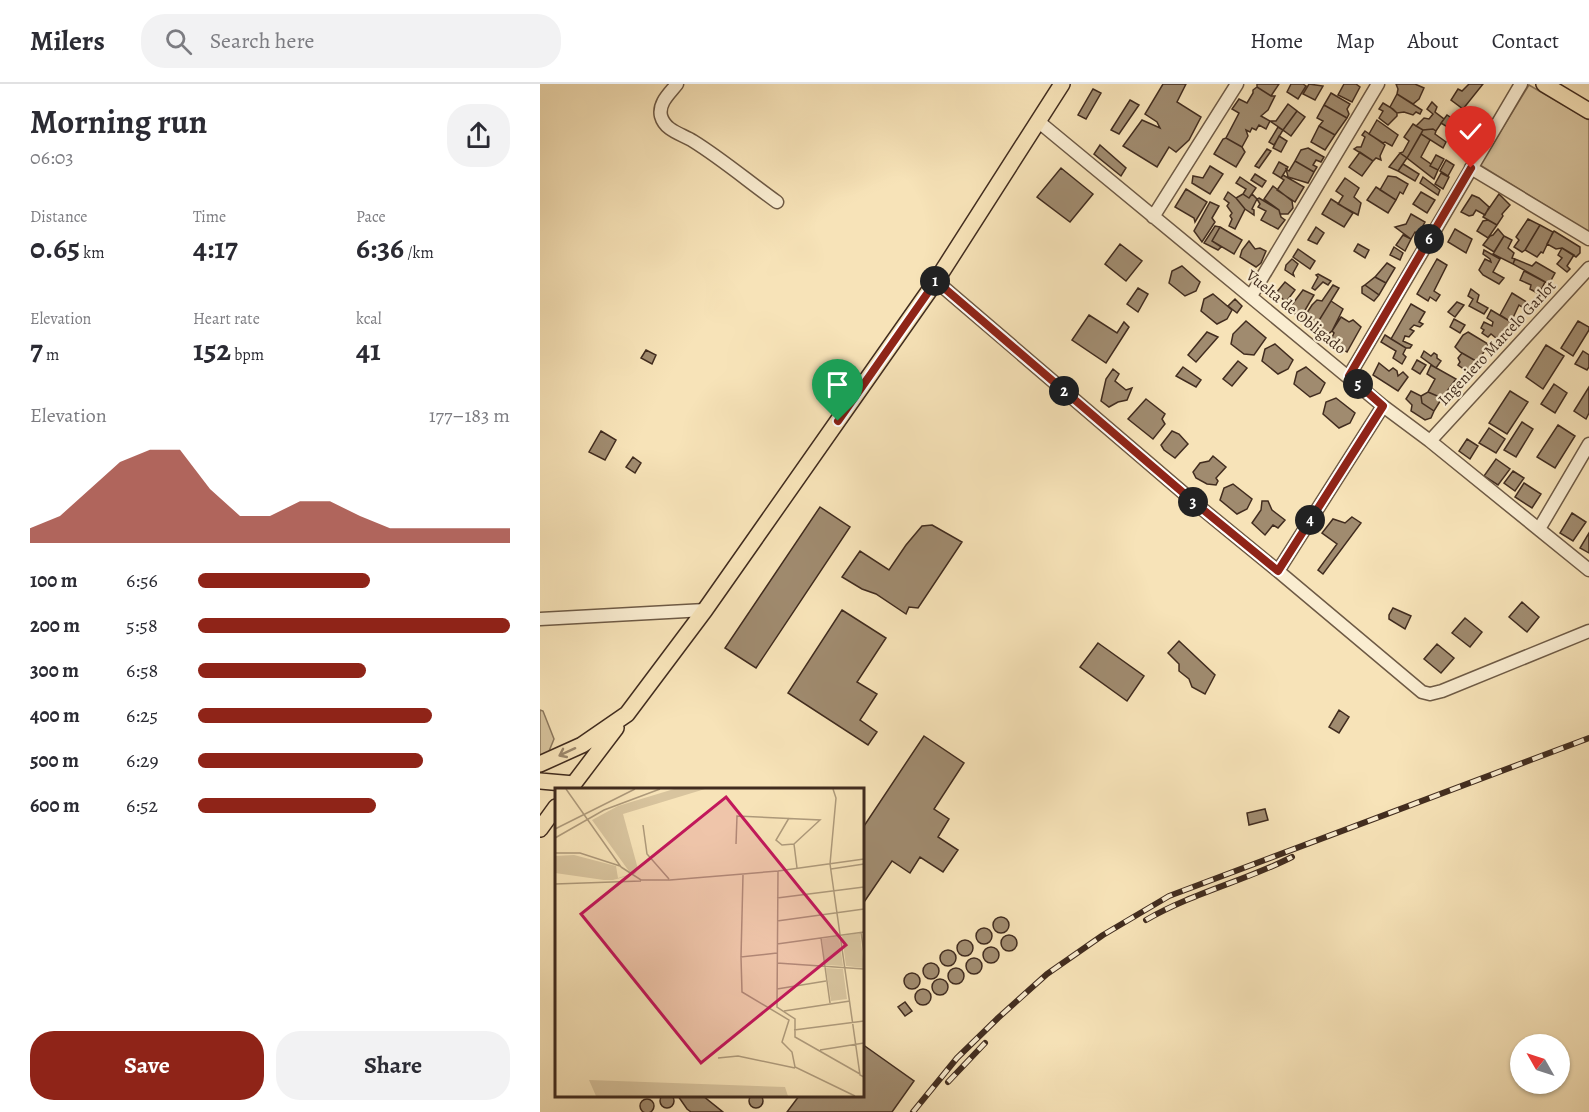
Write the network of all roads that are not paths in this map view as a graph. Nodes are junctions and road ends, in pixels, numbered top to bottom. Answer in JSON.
{"nodes":[{"id":1,"x":677,"y":84,"type":"edge"},
{"id":2,"x":1062,"y":84,"type":"edge"},
{"id":3,"x":1237,"y":84,"type":"edge"},
{"id":4,"x":1378,"y":84,"type":"edge"},
{"id":5,"x":1521,"y":84,"type":"edge"},
{"id":6,"x":1544,"y":84,"type":"edge"},
{"id":7,"x":1589,"y":111,"type":"edge"},
{"id":8,"x":1040,"y":122,"type":"junction"},
{"id":9,"x":1471,"y":168,"type":"junction"},
{"id":10,"x":777,"y":202,"type":"dead end"},
{"id":11,"x":1153,"y":217,"type":"junction"},
{"id":12,"x":1589,"y":238,"type":"edge"},
{"id":13,"x":1589,"y":268,"type":"edge"},
{"id":14,"x":936,"y":281,"type":"junction"},
{"id":15,"x":1251,"y":296,"type":"junction"},
{"id":16,"x":1349,"y":376,"type":"junction"},
{"id":17,"x":1383,"y":406,"type":"junction"},
{"id":18,"x":1430,"y":441,"type":"junction"},
{"id":19,"x":1589,"y":444,"type":"edge"},
{"id":20,"x":1539,"y":529,"type":"junction"},
{"id":21,"x":1589,"y":570,"type":"edge"},
{"id":22,"x":1278,"y":571,"type":"junction"},
{"id":23,"x":705,"y":610,"type":"junction"},
{"id":24,"x":540,"y":619,"type":"edge"},
{"id":25,"x":1589,"y":632,"type":"edge"},
{"id":26,"x":627,"y":714,"type":"junction"},
{"id":27,"x":540,"y":764,"type":"edge"},
{"id":28,"x":540,"y":781,"type":"edge"},
{"id":29,"x":572,"y":787,"type":"edge"},
{"id":30,"x":555,"y":808,"type":"edge"},
{"id":31,"x":540,"y":829,"type":"edge"}],
"edges":[{"from":1,"to":10,"type":"street"},
{"from":2,"to":8,"type":"main road"},
{"from":3,"to":11,"type":"street"},
{"from":4,"to":15,"type":"street"},
{"from":5,"to":9,"type":"street"},
{"from":6,"to":7,"type":"main road"},
{"from":8,"to":11,"type":"street","name":"Vuelta de Obligado"},
{"from":8,"to":14,"type":"main road"},
{"from":9,"to":12,"type":"street"},
{"from":9,"to":16,"type":"street"},
{"from":11,"to":15,"type":"street","name":"Vuelta de Obligado"},
{"from":13,"to":18,"type":"street","name":"Ingeniero Marcelo Garlot"},
{"from":14,"to":22,"type":"street"},
{"from":14,"to":23,"type":"main road"},
{"from":15,"to":16,"type":"street","name":"Vuelta de Obligado"},
{"from":16,"to":17,"type":"street","name":"Vuelta de Obligado"},
{"from":17,"to":18,"type":"street","name":"Vuelta de Obligado"},
{"from":17,"to":22,"type":"street"},
{"from":18,"to":20,"type":"street","name":"Vuelta de Obligado"},
{"from":19,"to":20,"type":"street"},
{"from":20,"to":21,"type":"street","name":"Vuelta de Obligado"},
{"from":22,"to":25,"type":"street"},
{"from":23,"to":24,"type":"street"},
{"from":23,"to":26,"type":"main road"},
{"from":26,"to":27,"type":"main road","one_way":true},
{"from":26,"to":29,"type":"main road"},
{"from":28,"to":29,"type":"main road"},
{"from":30,"to":31,"type":"main road"}]}
